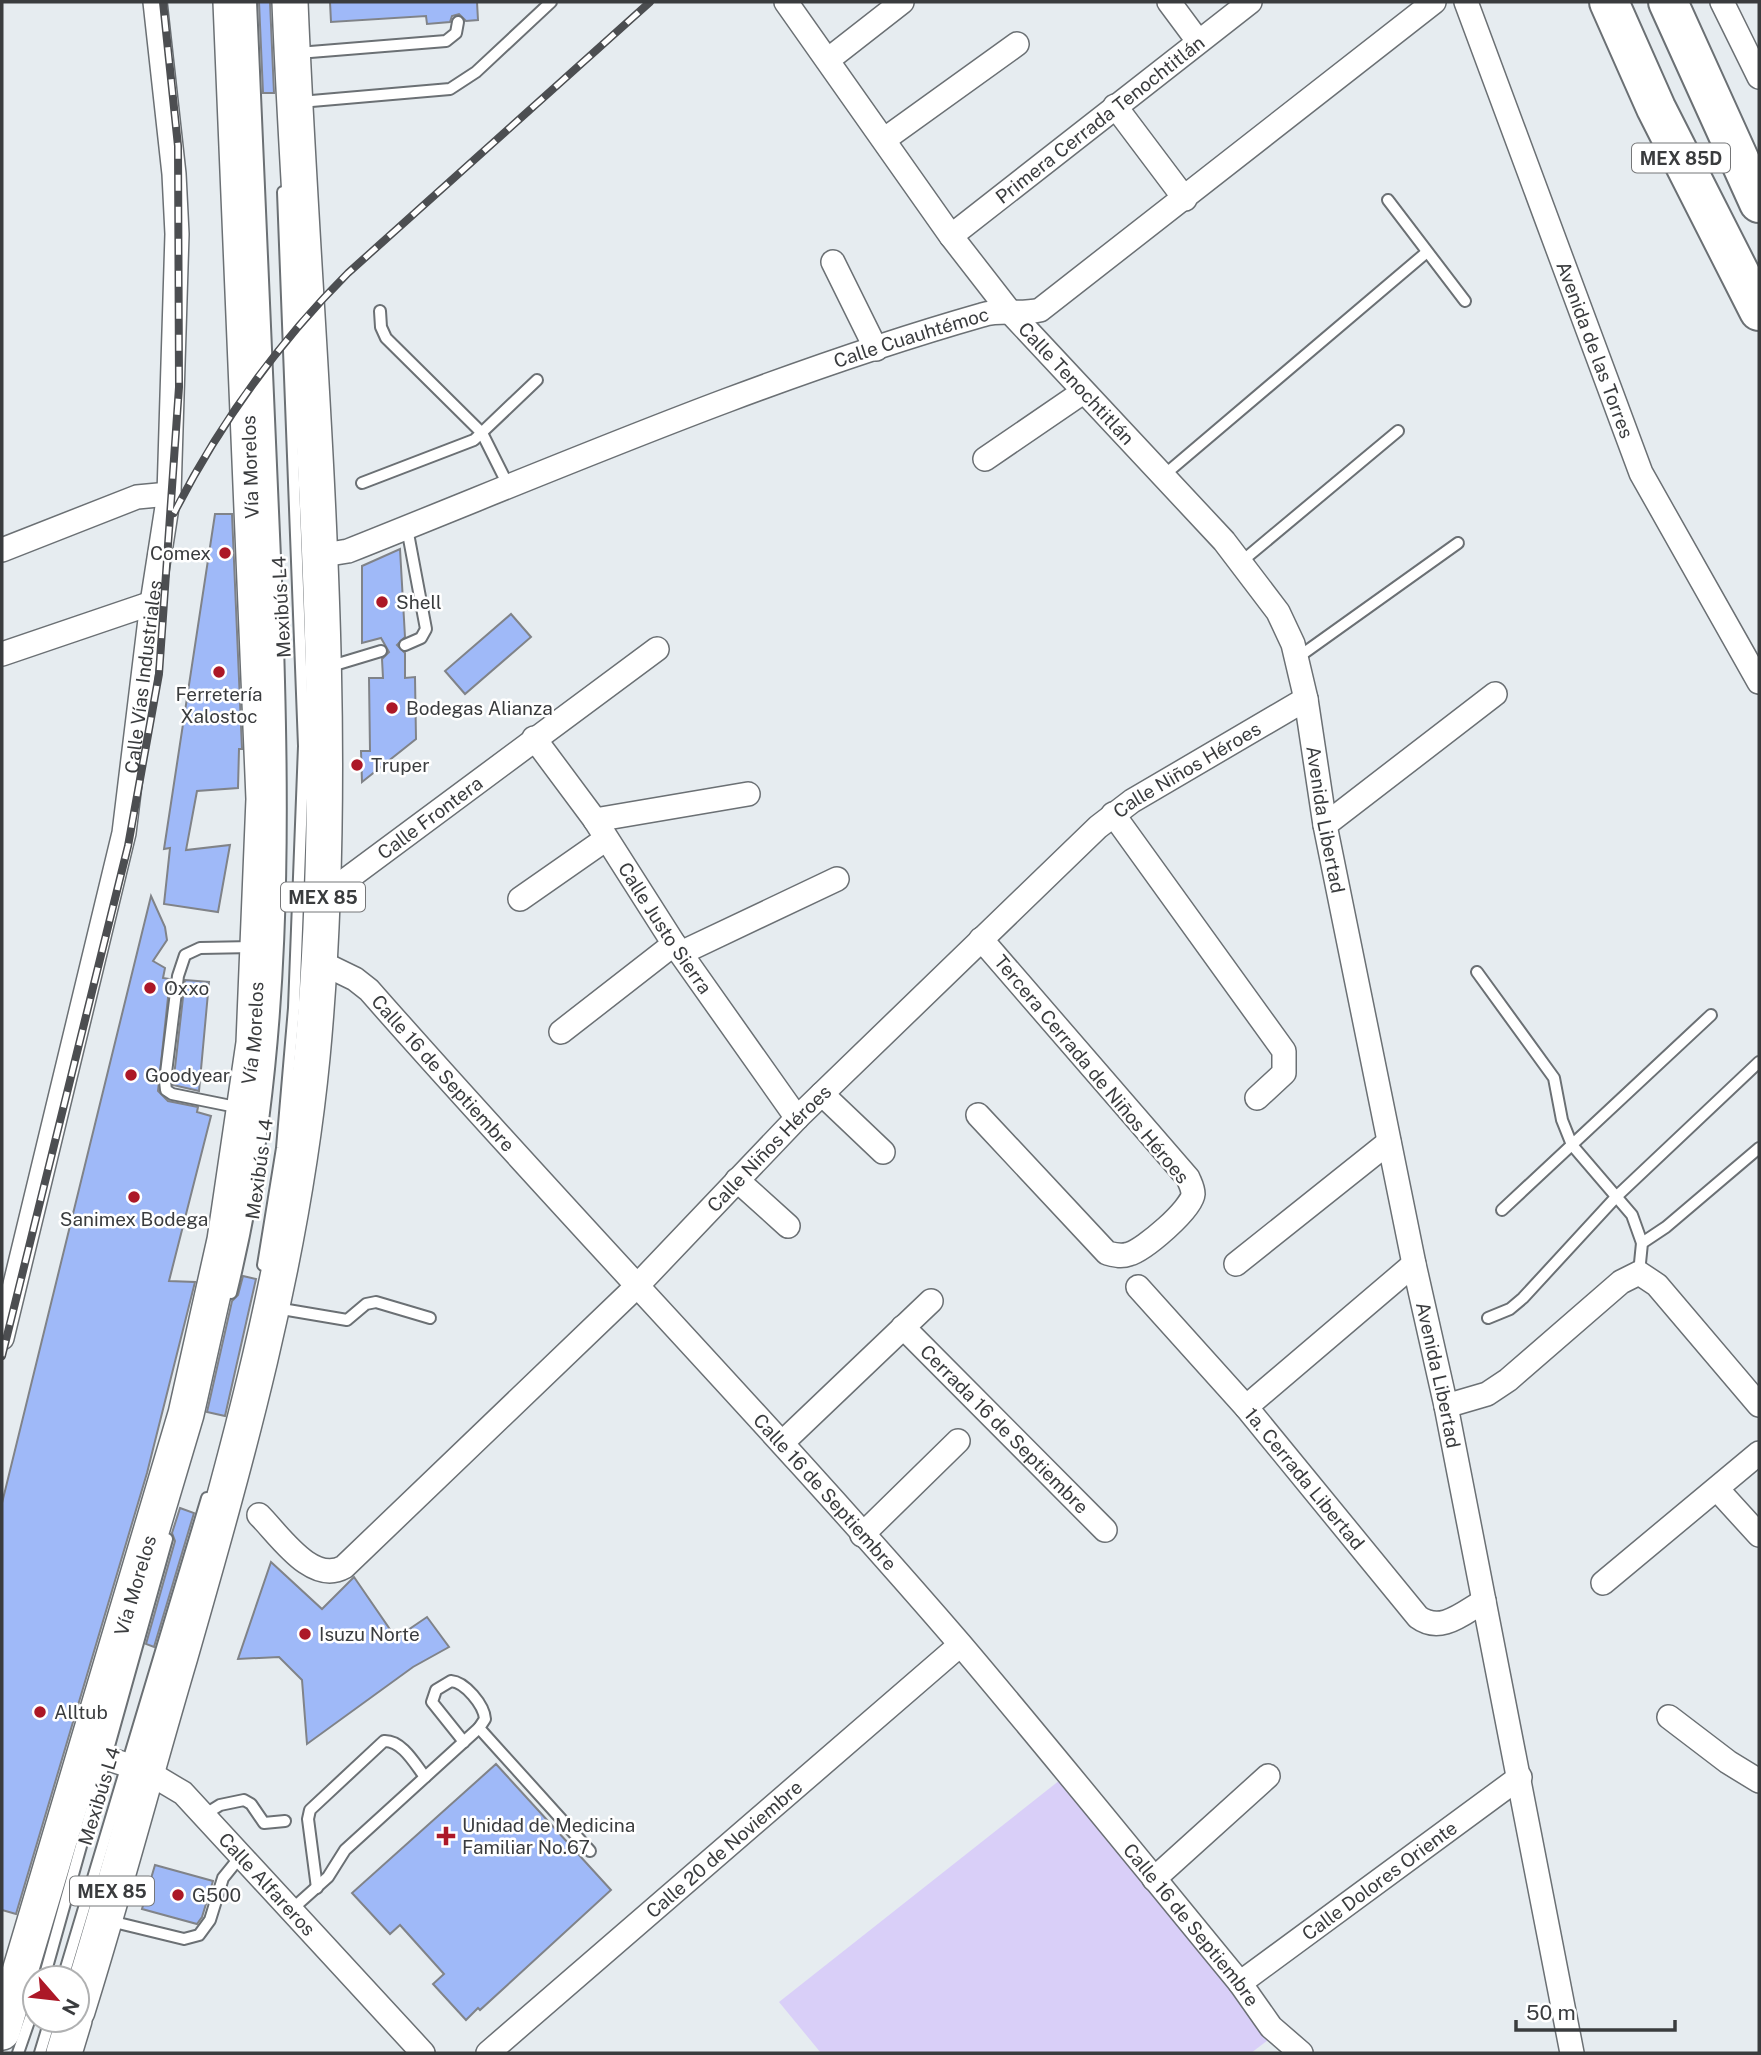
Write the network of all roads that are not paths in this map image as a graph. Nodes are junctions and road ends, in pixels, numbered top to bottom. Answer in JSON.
{"nodes":[{"id":1,"x":155,"y":2,"type":"edge"},
{"id":2,"x":232,"y":2,"type":"edge"},
{"id":3,"x":251,"y":2,"type":"edge"},
{"id":4,"x":278,"y":2,"type":"edge"},
{"id":5,"x":551,"y":2,"type":"edge"},
{"id":6,"x":786,"y":2,"type":"edge"},
{"id":7,"x":902,"y":2,"type":"edge"},
{"id":8,"x":1169,"y":2,"type":"edge"},
{"id":9,"x":1250,"y":2,"type":"edge"},
{"id":10,"x":1434,"y":2,"type":"edge"},
{"id":11,"x":1466,"y":2,"type":"edge"},
{"id":12,"x":1609,"y":2,"type":"edge"},
{"id":13,"x":1668,"y":2,"type":"edge"},
{"id":14,"x":1722,"y":2,"type":"edge"},
{"id":15,"x":284,"y":9,"type":"edge"},
{"id":16,"x":458,"y":22,"type":"dead end"},
{"id":17,"x":1198,"y":41,"type":"junction"},
{"id":18,"x":1017,"y":44,"type":"dead end"},
{"id":19,"x":292,"y":53,"type":"junction"},
{"id":20,"x":829,"y":59,"type":"junction"},
{"id":21,"x":1759,"y":77,"type":"edge"},
{"id":22,"x":293,"y":103,"type":"junction"},
{"id":23,"x":1115,"y":106,"type":"junction"},
{"id":24,"x":885,"y":139,"type":"junction"},
{"id":25,"x":282,"y":178,"type":"dead end"},
{"id":26,"x":1185,"y":199,"type":"junction"},
{"id":27,"x":1388,"y":200,"type":"dead end"},
{"id":28,"x":1759,"y":202,"type":"edge"},
{"id":29,"x":951,"y":236,"type":"junction"},
{"id":30,"x":1427,"y":252,"type":"junction"},
{"id":31,"x":833,"y":262,"type":"dead end"},
{"id":32,"x":1465,"y":302,"type":"dead end"},
{"id":33,"x":380,"y":311,"type":"dead end"},
{"id":34,"x":1759,"y":311,"type":"edge"},
{"id":35,"x":1010,"y":312,"type":"junction"},
{"id":36,"x":876,"y":349,"type":"junction"},
{"id":37,"x":537,"y":380,"type":"dead end"},
{"id":38,"x":1083,"y":392,"type":"junction"},
{"id":39,"x":1398,"y":431,"type":"dead end"},
{"id":40,"x":482,"y":433,"type":"junction"},
{"id":41,"x":985,"y":459,"type":"dead end"},
{"id":42,"x":1163,"y":476,"type":"junction"},
{"id":43,"x":362,"y":483,"type":"dead end"},
{"id":44,"x":508,"y":485,"type":"junction"},
{"id":45,"x":169,"y":494,"type":"junction"},
{"id":46,"x":407,"y":528,"type":"junction"},
{"id":47,"x":1458,"y":543,"type":"dead end"},
{"id":48,"x":2,"y":550,"type":"edge"},
{"id":49,"x":317,"y":556,"type":"junction"},
{"id":50,"x":1241,"y":562,"type":"junction"},
{"id":51,"x":152,"y":603,"type":"junction"},
{"id":52,"x":405,"y":645,"type":"dead end"},
{"id":53,"x":657,"y":649,"type":"dead end"},
{"id":54,"x":381,"y":651,"type":"dead end"},
{"id":55,"x":2,"y":653,"type":"edge"},
{"id":56,"x":1297,"y":658,"type":"junction"},
{"id":57,"x":321,"y":668,"type":"junction"},
{"id":58,"x":1759,"y":682,"type":"edge"},
{"id":59,"x":1495,"y":694,"type":"dead end"},
{"id":60,"x":1306,"y":699,"type":"junction"},
{"id":61,"x":534,"y":738,"type":"junction"},
{"id":62,"x":748,"y":794,"type":"dead end"},
{"id":63,"x":1113,"y":814,"type":"junction"},
{"id":64,"x":1325,"y":825,"type":"junction"},
{"id":65,"x":601,"y":830,"type":"junction"},
{"id":66,"x":837,"y":879,"type":"dead end"},
{"id":67,"x":323,"y":897,"type":"junction"},
{"id":68,"x":520,"y":899,"type":"dead end"},
{"id":69,"x":981,"y":939,"type":"junction"},
{"id":70,"x":259,"y":947,"type":"junction"},
{"id":71,"x":678,"y":948,"type":"junction"},
{"id":72,"x":320,"y":962,"type":"junction"},
{"id":73,"x":1476,"y":972,"type":"dead end"},
{"id":74,"x":1711,"y":1015,"type":"dead end"},
{"id":75,"x":561,"y":1032,"type":"dead end"},
{"id":76,"x":1759,"y":1062,"type":"edge"},
{"id":77,"x":822,"y":1094,"type":"junction"},
{"id":78,"x":1257,"y":1098,"type":"dead end"},
{"id":79,"x":245,"y":1109,"type":"junction"},
{"id":80,"x":978,"y":1115,"type":"dead end"},
{"id":81,"x":797,"y":1118,"type":"junction"},
{"id":82,"x":1389,"y":1142,"type":"junction"},
{"id":83,"x":1572,"y":1144,"type":"junction"},
{"id":84,"x":1759,"y":1148,"type":"edge"},
{"id":85,"x":883,"y":1152,"type":"dead end"},
{"id":86,"x":737,"y":1180,"type":"junction"},
{"id":87,"x":1617,"y":1196,"type":"junction"},
{"id":88,"x":1502,"y":1210,"type":"dead end"},
{"id":89,"x":788,"y":1226,"type":"dead end"},
{"id":90,"x":1642,"y":1243,"type":"junction"},
{"id":91,"x":1237,"y":1264,"type":"dead end"},
{"id":92,"x":1414,"y":1264,"type":"junction"},
{"id":93,"x":1639,"y":1273,"type":"junction"},
{"id":94,"x":636,"y":1287,"type":"junction"},
{"id":95,"x":1138,"y":1287,"type":"dead end"},
{"id":96,"x":267,"y":1294,"type":"junction"},
{"id":97,"x":931,"y":1301,"type":"dead end"},
{"id":98,"x":229,"y":1302,"type":"dead end"},
{"id":99,"x":430,"y":1318,"type":"dead end"},
{"id":100,"x":1488,"y":1318,"type":"dead end"},
{"id":101,"x":903,"y":1327,"type":"junction"},
{"id":102,"x":2,"y":1338,"type":"edge"},
{"id":103,"x":1446,"y":1405,"type":"junction"},
{"id":104,"x":1759,"y":1405,"type":"edge"},
{"id":105,"x":1246,"y":1407,"type":"junction"},
{"id":106,"x":958,"y":1441,"type":"dead end"},
{"id":107,"x":782,"y":1443,"type":"junction"},
{"id":108,"x":1759,"y":1453,"type":"edge"},
{"id":109,"x":211,"y":1483,"type":"dead end"},
{"id":110,"x":1717,"y":1489,"type":"junction"},
{"id":111,"x":260,"y":1515,"type":"dead end"},
{"id":112,"x":171,"y":1525,"type":"dead end"},
{"id":113,"x":1105,"y":1530,"type":"dead end"},
{"id":114,"x":862,"y":1535,"type":"junction"},
{"id":115,"x":1759,"y":1535,"type":"edge"},
{"id":116,"x":1603,"y":1583,"type":"dead end"},
{"id":117,"x":1484,"y":1601,"type":"junction"},
{"id":118,"x":960,"y":1645,"type":"junction"},
{"id":119,"x":1669,"y":1717,"type":"dead end"},
{"id":120,"x":478,"y":1728,"type":"junction"},
{"id":121,"x":464,"y":1742,"type":"junction"},
{"id":122,"x":117,"y":1762,"type":"junction"},
{"id":123,"x":1268,"y":1776,"type":"dead end"},
{"id":124,"x":425,"y":1777,"type":"junction"},
{"id":125,"x":1520,"y":1777,"type":"junction"},
{"id":126,"x":1759,"y":1780,"type":"edge"},
{"id":127,"x":204,"y":1815,"type":"junction"},
{"id":128,"x":285,"y":1821,"type":"dead end"},
{"id":129,"x":590,"y":1851,"type":"dead end"},
{"id":130,"x":240,"y":1857,"type":"junction"},
{"id":131,"x":1154,"y":1879,"type":"junction"},
{"id":132,"x":317,"y":1888,"type":"junction"},
{"id":133,"x":290,"y":1912,"type":"junction"},
{"id":134,"x":104,"y":1920,"type":"junction"},
{"id":135,"x":49,"y":1964,"type":"edge"},
{"id":136,"x":66,"y":1964,"type":"edge"},
{"id":137,"x":91,"y":1964,"type":"edge"},
{"id":138,"x":1240,"y":1983,"type":"junction"},
{"id":139,"x":12,"y":2014,"type":"edge"},
{"id":140,"x":46,"y":2034,"type":"edge"},
{"id":141,"x":70,"y":2034,"type":"edge"},
{"id":142,"x":18,"y":2053,"type":"edge"},
{"id":143,"x":40,"y":2053,"type":"edge"},
{"id":144,"x":64,"y":2053,"type":"edge"},
{"id":145,"x":423,"y":2053,"type":"edge"},
{"id":146,"x":488,"y":2053,"type":"edge"},
{"id":147,"x":1301,"y":2053,"type":"edge"},
{"id":148,"x":1572,"y":2053,"type":"edge"}],
"edges":[{"from":1,"to":45,"type":"street","name":"Calle Vías Industriales"},
{"from":2,"to":70,"type":"main road","name":"Vía Morelos","number":"MEX 85"},
{"from":3,"to":98,"type":"lane","name":"Mexibús L4"},
{"from":4,"to":15,"type":"lane"},
{"from":5,"to":22,"type":"lane"},
{"from":6,"to":20,"type":"street","name":"Calle Tenochtitlán"},
{"from":7,"to":20,"type":"street"},
{"from":8,"to":17,"type":"street"},
{"from":9,"to":17,"type":"street","name":"Primera Cerrada Tenochtitlán"},
{"from":10,"to":26,"type":"street","name":"Calle Cuauhtémoc"},
{"from":11,"to":58,"type":"street","name":"Avenida de las Torres"},
{"from":12,"to":34,"type":"highway","number":"MEX 85D"},
{"from":13,"to":28,"type":"highway","number":"MEX 85D"},
{"from":14,"to":21,"type":"street"},
{"from":15,"to":19,"type":"main road","name":"Vía Morelos","number":"MEX 85"},
{"from":16,"to":19,"type":"lane"},
{"from":17,"to":23,"type":"street","name":"Primera Cerrada Tenochtitlán"},
{"from":18,"to":24,"type":"street"},
{"from":19,"to":22,"type":"main road","name":"Vía Morelos","number":"MEX 85"},
{"from":20,"to":24,"type":"street","name":"Calle Tenochtitlán"},
{"from":22,"to":49,"type":"main road","name":"Vía Morelos","number":"MEX 85"},
{"from":23,"to":26,"type":"street"},
{"from":23,"to":29,"type":"street","name":"Primera Cerrada Tenochtitlán"},
{"from":24,"to":29,"type":"street","name":"Calle Tenochtitlán"},
{"from":25,"to":96,"type":"lane","name":"Mexibús L4"},
{"from":26,"to":35,"type":"street","name":"Calle Cuauhtémoc"},
{"from":27,"to":30,"type":"lane"},
{"from":29,"to":35,"type":"street","name":"Calle Tenochtitlán"},
{"from":30,"to":32,"type":"lane"},
{"from":30,"to":42,"type":"lane"},
{"from":31,"to":36,"type":"street"},
{"from":33,"to":40,"type":"lane"},
{"from":35,"to":36,"type":"street","name":"Calle Cuauhtémoc"},
{"from":35,"to":38,"type":"street","name":"Calle Tenochtitlán"},
{"from":36,"to":44,"type":"street","name":"Calle Cuauhtémoc"},
{"from":37,"to":40,"type":"lane"},
{"from":38,"to":41,"type":"street"},
{"from":38,"to":42,"type":"street","name":"Calle Tenochtitlán"},
{"from":39,"to":50,"type":"lane"},
{"from":40,"to":43,"type":"lane"},
{"from":40,"to":44,"type":"lane"},
{"from":42,"to":50,"type":"street","name":"Calle Tenochtitlán"},
{"from":44,"to":46,"type":"street","name":"Calle Cuauhtémoc"},
{"from":45,"to":48,"type":"street"},
{"from":45,"to":51,"type":"street","name":"Calle Vías Industriales"},
{"from":46,"to":49,"type":"street","name":"Calle Cuauhtémoc"},
{"from":46,"to":52,"type":"lane"},
{"from":47,"to":56,"type":"lane"},
{"from":49,"to":57,"type":"main road","name":"Vía Morelos","number":"MEX 85"},
{"from":50,"to":56,"type":"street","name":"Calle Tenochtitlán"},
{"from":51,"to":55,"type":"street"},
{"from":51,"to":102,"type":"street","name":"Calle Vías Industriales"},
{"from":53,"to":61,"type":"street","name":"Calle Frontera"},
{"from":54,"to":57,"type":"lane"},
{"from":56,"to":60,"type":"street","name":"Calle Tenochtitlán"},
{"from":57,"to":67,"type":"main road","name":"Vía Morelos","number":"MEX 85"},
{"from":59,"to":64,"type":"street"},
{"from":60,"to":63,"type":"street","name":"Calle Niños Héroes"},
{"from":60,"to":64,"type":"street","name":"Avenida Libertad"},
{"from":61,"to":65,"type":"street","name":"Calle Justo Sierra"},
{"from":61,"to":67,"type":"street","name":"Calle Frontera"},
{"from":62,"to":65,"type":"street"},
{"from":63,"to":69,"type":"street","name":"Calle Niños Héroes"},
{"from":63,"to":78,"type":"street"},
{"from":64,"to":82,"type":"street","name":"Avenida Libertad"},
{"from":65,"to":68,"type":"street"},
{"from":65,"to":71,"type":"street","name":"Calle Justo Sierra"},
{"from":66,"to":71,"type":"street"},
{"from":67,"to":72,"type":"main road","name":"Vía Morelos","number":"MEX 85"},
{"from":69,"to":77,"type":"street","name":"Calle Niños Héroes"},
{"from":69,"to":80,"type":"street","name":"Tercera Cerrada de Niños Héroes"},
{"from":70,"to":79,"type":"main road","name":"Vía Morelos","number":"MEX 85"},
{"from":70,"to":79,"type":"lane"},
{"from":71,"to":75,"type":"street"},
{"from":71,"to":81,"type":"street","name":"Calle Justo Sierra"},
{"from":72,"to":94,"type":"street","name":"Calle 16 de Septiembre"},
{"from":72,"to":96,"type":"main road","name":"Vía Morelos","number":"MEX 85"},
{"from":73,"to":83,"type":"lane"},
{"from":74,"to":83,"type":"lane"},
{"from":76,"to":87,"type":"lane"},
{"from":77,"to":81,"type":"street","name":"Calle Niños Héroes"},
{"from":77,"to":85,"type":"street"},
{"from":79,"to":122,"type":"main road","name":"Vía Morelos","number":"MEX 85"},
{"from":81,"to":86,"type":"street","name":"Calle Niños Héroes"},
{"from":82,"to":91,"type":"street"},
{"from":82,"to":92,"type":"street","name":"Avenida Libertad"},
{"from":83,"to":87,"type":"lane"},
{"from":83,"to":88,"type":"lane"},
{"from":84,"to":90,"type":"lane"},
{"from":86,"to":89,"type":"street"},
{"from":86,"to":94,"type":"street","name":"Calle Niños Héroes"},
{"from":87,"to":90,"type":"lane"},
{"from":87,"to":100,"type":"lane"},
{"from":90,"to":93,"type":"lane"},
{"from":92,"to":103,"type":"street","name":"Avenida Libertad"},
{"from":92,"to":105,"type":"street"},
{"from":93,"to":103,"type":"street"},
{"from":93,"to":104,"type":"street"},
{"from":94,"to":107,"type":"street","name":"Calle 16 de Septiembre"},
{"from":94,"to":111,"type":"street","name":"Calle Niños Héroes"},
{"from":95,"to":105,"type":"street","name":"1a. Cerrada Libertad"},
{"from":96,"to":99,"type":"lane"},
{"from":96,"to":122,"type":"main road","name":"Vía Morelos","number":"MEX 85"},
{"from":97,"to":101,"type":"street","name":"Cerrada 16 de Septiembre"},
{"from":101,"to":107,"type":"street","name":"Cerrada 16 de Septiembre"},
{"from":101,"to":113,"type":"street","name":"Cerrada 16 de Septiembre"},
{"from":103,"to":117,"type":"street","name":"Avenida Libertad"},
{"from":105,"to":117,"type":"street","name":"1a. Cerrada Libertad"},
{"from":106,"to":114,"type":"street"},
{"from":107,"to":114,"type":"street","name":"Calle 16 de Septiembre"},
{"from":108,"to":110,"type":"street"},
{"from":109,"to":122,"type":"lane","name":"Mexibús L4"},
{"from":110,"to":115,"type":"street"},
{"from":110,"to":116,"type":"street"},
{"from":112,"to":122,"type":"lane","name":"Mexibús L4"},
{"from":114,"to":118,"type":"street","name":"Calle 16 de Septiembre"},
{"from":117,"to":125,"type":"street","name":"Avenida Libertad"},
{"from":118,"to":131,"type":"street","name":"Calle 16 de Septiembre"},
{"from":118,"to":146,"type":"street","name":"Calle 20 de Noviembre"},
{"from":119,"to":126,"type":"street"},
{"from":120,"to":121,"type":"lane"},
{"from":120,"to":121,"type":"lane"},
{"from":120,"to":129,"type":"lane"},
{"from":121,"to":124,"type":"lane"},
{"from":122,"to":127,"type":"street","name":"Calle Alfareros"},
{"from":122,"to":134,"type":"main road","name":"Vía Morelos","number":"MEX 85"},
{"from":122,"to":135,"type":"lane","name":"Mexibús L4"},
{"from":122,"to":136,"type":"lane","name":"Mexibús L4"},
{"from":122,"to":139,"type":"main road","name":"Vía Morelos","number":"MEX 85"},
{"from":123,"to":131,"type":"street"},
{"from":124,"to":132,"type":"lane"},
{"from":124,"to":132,"type":"lane"},
{"from":125,"to":138,"type":"street","name":"Calle Dolores Oriente"},
{"from":125,"to":148,"type":"street","name":"Avenida Libertad"},
{"from":127,"to":128,"type":"lane"},
{"from":127,"to":130,"type":"street","name":"Calle Alfareros"},
{"from":130,"to":133,"type":"street","name":"Calle Alfareros"},
{"from":130,"to":134,"type":"lane"},
{"from":131,"to":138,"type":"street","name":"Calle 16 de Septiembre"},
{"from":132,"to":133,"type":"lane"},
{"from":133,"to":145,"type":"street","name":"Calle Alfareros"},
{"from":134,"to":137,"type":"main road","name":"Vía Morelos","number":"MEX 85"},
{"from":138,"to":147,"type":"street","name":"Calle 16 de Septiembre"},
{"from":139,"to":142,"type":"lane"},
{"from":140,"to":143,"type":"lane"},
{"from":141,"to":144,"type":"main road"}]}
